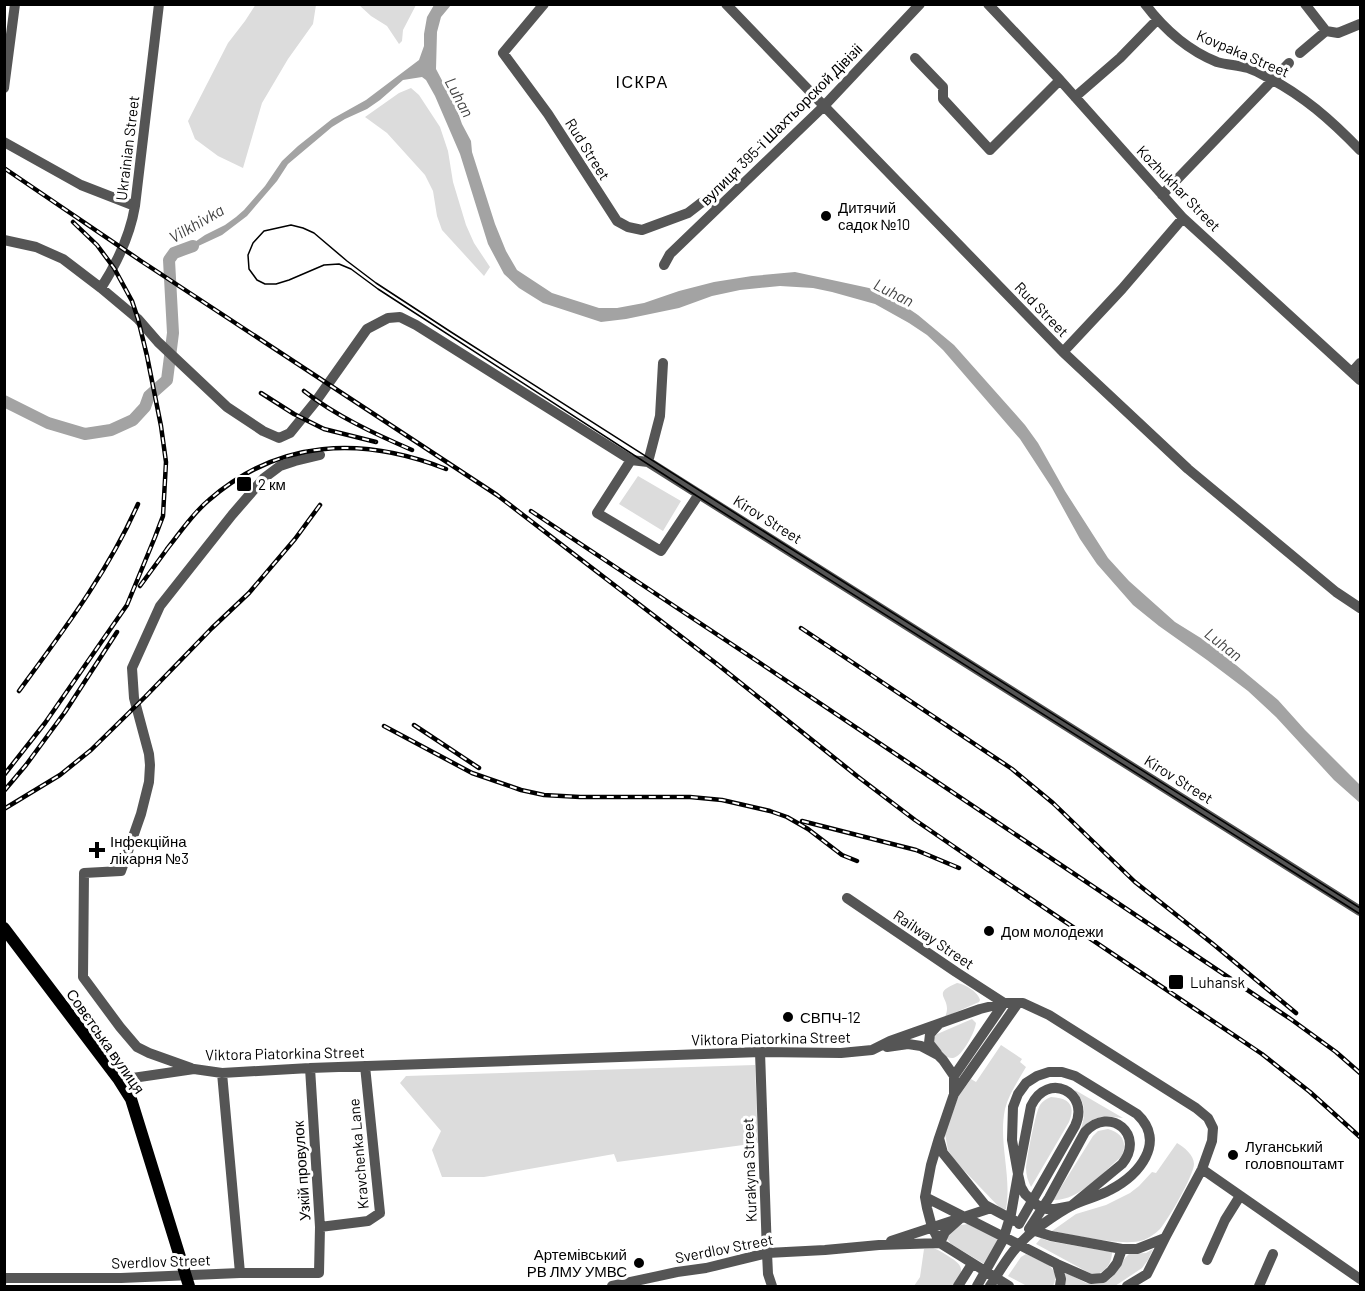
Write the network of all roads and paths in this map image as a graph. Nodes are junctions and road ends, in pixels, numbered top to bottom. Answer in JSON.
{"nodes":[{"id":1,"x":15,"y":4,"type":"edge"},
{"id":2,"x":159,"y":4,"type":"edge"},
{"id":3,"x":543,"y":4,"type":"edge"},
{"id":4,"x":726,"y":4,"type":"edge"},
{"id":5,"x":920,"y":4,"type":"edge"},
{"id":6,"x":988,"y":4,"type":"edge"},
{"id":7,"x":1144,"y":4,"type":"edge"},
{"id":8,"x":1305,"y":4,"type":"edge"},
{"id":9,"x":9,"y":20,"type":"edge"},
{"id":10,"x":1157,"y":20,"type":"junction"},
{"id":11,"x":1360,"y":24,"type":"edge"},
{"id":12,"x":1326,"y":32,"type":"junction"},
{"id":13,"x":1300,"y":53,"type":"dead end"},
{"id":14,"x":915,"y":58,"type":"dead end"},
{"id":15,"x":1289,"y":63,"type":"dead end"},
{"id":16,"x":1060,"y":80,"type":"junction"},
{"id":17,"x":1273,"y":80,"type":"junction"},
{"id":18,"x":4,"y":88,"type":"edge"},
{"id":19,"x":1075,"y":97,"type":"junction"},
{"id":20,"x":824,"y":106,"type":"junction"},
{"id":21,"x":4,"y":142,"type":"edge"},
{"id":22,"x":1360,"y":150,"type":"edge"},
{"id":23,"x":1161,"y":195,"type":"junction"},
{"id":24,"x":135,"y":206,"type":"junction"},
{"id":25,"x":719,"y":206,"type":"junction"},
{"id":26,"x":1184,"y":218,"type":"junction"},
{"id":27,"x":4,"y":240,"type":"edge"},
{"id":28,"x":664,"y":265,"type":"dead end"},
{"id":29,"x":101,"y":288,"type":"junction"},
{"id":30,"x":1063,"y":352,"type":"junction"},
{"id":31,"x":663,"y":363,"type":"dead end"},
{"id":32,"x":1360,"y":363,"type":"edge"},
{"id":33,"x":1352,"y":372,"type":"junction"},
{"id":34,"x":1360,"y":380,"type":"edge"},
{"id":35,"x":320,"y":455,"type":"dead end"},
{"id":36,"x":631,"y":460,"type":"junction"},
{"id":37,"x":648,"y":462,"type":"junction"},
{"id":38,"x":699,"y":494,"type":"junction"},
{"id":39,"x":1360,"y":608,"type":"edge"},
{"id":40,"x":847,"y":898,"type":"dead end"},
{"id":41,"x":1360,"y":911,"type":"edge"},
{"id":42,"x":4,"y":928,"type":"edge"},
{"id":43,"x":1004,"y":1003,"type":"junction"},
{"id":44,"x":1018,"y":1003,"type":"junction"},
{"id":45,"x":939,"y":1024,"type":"junction"},
{"id":46,"x":872,"y":1050,"type":"junction"},
{"id":47,"x":760,"y":1052,"type":"junction"},
{"id":48,"x":938,"y":1055,"type":"junction"},
{"id":49,"x":364,"y":1066,"type":"junction"},
{"id":50,"x":310,"y":1068,"type":"junction"},
{"id":51,"x":194,"y":1069,"type":"junction"},
{"id":52,"x":222,"y":1072,"type":"junction"},
{"id":53,"x":954,"y":1076,"type":"junction"},
{"id":54,"x":119,"y":1080,"type":"junction"},
{"id":55,"x":954,"y":1094,"type":"junction"},
{"id":56,"x":939,"y":1138,"type":"junction"},
{"id":57,"x":1202,"y":1169,"type":"junction"},
{"id":58,"x":1018,"y":1174,"type":"junction"},
{"id":59,"x":1240,"y":1196,"type":"junction"},
{"id":60,"x":925,"y":1197,"type":"junction"},
{"id":61,"x":1071,"y":1206,"type":"junction"},
{"id":62,"x":992,"y":1208,"type":"junction"},
{"id":63,"x":963,"y":1216,"type":"junction"},
{"id":64,"x":1024,"y":1226,"type":"junction"},
{"id":65,"x":320,"y":1227,"type":"junction"},
{"id":66,"x":932,"y":1227,"type":"junction"},
{"id":67,"x":1164,"y":1238,"type":"junction"},
{"id":68,"x":940,"y":1243,"type":"junction"},
{"id":69,"x":879,"y":1245,"type":"junction"},
{"id":70,"x":1122,"y":1249,"type":"junction"},
{"id":71,"x":766,"y":1253,"type":"junction"},
{"id":72,"x":1273,"y":1254,"type":"dead end"},
{"id":73,"x":1207,"y":1260,"type":"dead end"},
{"id":74,"x":972,"y":1264,"type":"junction"},
{"id":75,"x":1057,"y":1264,"type":"junction"},
{"id":76,"x":240,"y":1273,"type":"junction"},
{"id":77,"x":319,"y":1273,"type":"joint"},
{"id":78,"x":4,"y":1279,"type":"edge"},
{"id":79,"x":1360,"y":1280,"type":"edge"},
{"id":80,"x":187,"y":1281,"type":"edge"},
{"id":81,"x":78,"y":1282,"type":"edge"},
{"id":82,"x":121,"y":1282,"type":"edge"},
{"id":83,"x":612,"y":1287,"type":"edge"},
{"id":84,"x":772,"y":1287,"type":"edge"},
{"id":85,"x":958,"y":1287,"type":"edge"},
{"id":86,"x":976,"y":1287,"type":"edge"},
{"id":87,"x":990,"y":1287,"type":"edge"},
{"id":88,"x":1009,"y":1287,"type":"edge"},
{"id":89,"x":1060,"y":1287,"type":"edge"},
{"id":90,"x":1127,"y":1287,"type":"edge"},
{"id":91,"x":1259,"y":1287,"type":"edge"}],
"edges":[{"from":1,"to":9,"type":"street"},
{"from":2,"to":24,"type":"street","name":"Ukrainian Street"},
{"from":3,"to":25,"type":"street","name":"Rud Street"},
{"from":4,"to":20,"type":"street","name":"Rud Street"},
{"from":5,"to":20,"type":"street","name":"вулиця 395-ї Шахтьорской Дівізіі"},
{"from":6,"to":16,"type":"street","name":"Kozhukhar Street"},
{"from":7,"to":10,"type":"street","name":"Kovpaka Street"},
{"from":8,"to":12,"type":"street"},
{"from":9,"to":18,"type":"street"},
{"from":10,"to":17,"type":"street","name":"Kovpaka Street"},
{"from":10,"to":19,"type":"street"},
{"from":11,"to":12,"type":"street"},
{"from":12,"to":13,"type":"street"},
{"from":14,"to":16,"type":"street"},
{"from":15,"to":17,"type":"street"},
{"from":16,"to":19,"type":"street","name":"Kozhukhar Street"},
{"from":17,"to":22,"type":"street","name":"Kovpaka Street"},
{"from":17,"to":23,"type":"street"},
{"from":19,"to":23,"type":"street","name":"Kozhukhar Street"},
{"from":20,"to":25,"type":"street","name":"вулиця 395-ї Шахтьорской Дівізіі"},
{"from":20,"to":30,"type":"street","name":"Rud Street"},
{"from":21,"to":24,"type":"street"},
{"from":23,"to":26,"type":"street","name":"Kozhukhar Street"},
{"from":24,"to":29,"type":"street","name":"Ukrainian Street"},
{"from":25,"to":28,"type":"street","name":"вулиця 395-ї Шахтьорской Дівізіі"},
{"from":26,"to":30,"type":"street"},
{"from":26,"to":33,"type":"street","name":"Kozhukhar Street"},
{"from":27,"to":29,"type":"street"},
{"from":29,"to":36,"type":"street","name":"Kirov Street"},
{"from":30,"to":39,"type":"street","name":"Rud Street"},
{"from":31,"to":37,"type":"street"},
{"from":32,"to":33,"type":"street"},
{"from":33,"to":34,"type":"street","name":"Kozhukhar Street"},
{"from":35,"to":51,"type":"street"},
{"from":36,"to":37,"type":"street","name":"Kirov Street"},
{"from":36,"to":38,"type":"street"},
{"from":37,"to":38,"type":"street","name":"Kirov Street"},
{"from":38,"to":41,"type":"street","name":"Kirov Street"},
{"from":40,"to":43,"type":"street","name":"Railway Street"},
{"from":42,"to":54,"type":"main road","name":"Совєтська вулиця"},
{"from":43,"to":44,"type":"street","name":"Viktora Piatorkina Street"},
{"from":43,"to":45,"type":"street","name":"Viktora Piatorkina Street"},
{"from":43,"to":53,"type":"street"},
{"from":44,"to":55,"type":"street"},
{"from":44,"to":57,"type":"street","name":"Viktora Piatorkina Street"},
{"from":45,"to":46,"type":"street","name":"Viktora Piatorkina Street"},
{"from":45,"to":48,"type":"street"},
{"from":46,"to":47,"type":"street","name":"Viktora Piatorkina Street"},
{"from":46,"to":48,"type":"street"},
{"from":47,"to":49,"type":"street","name":"Viktora Piatorkina Street"},
{"from":47,"to":71,"type":"street","name":"Kurakyna Street"},
{"from":48,"to":53,"type":"street"},
{"from":49,"to":50,"type":"street","name":"Viktora Piatorkina Street"},
{"from":49,"to":65,"type":"street","name":"Kravchenka Lane"},
{"from":50,"to":52,"type":"street","name":"Viktora Piatorkina Street"},
{"from":50,"to":65,"type":"street","name":"Узкій провулок"},
{"from":51,"to":52,"type":"street","name":"Viktora Piatorkina Street"},
{"from":51,"to":54,"type":"street","name":"Viktora Piatorkina Street"},
{"from":52,"to":76,"type":"street"},
{"from":53,"to":55,"type":"street"},
{"from":54,"to":80,"type":"main road","name":"Совєтська вулиця"},
{"from":55,"to":56,"type":"street"},
{"from":56,"to":60,"type":"street"},
{"from":56,"to":62,"type":"street"},
{"from":57,"to":59,"type":"street"},
{"from":57,"to":67,"type":"street","name":"Viktora Piatorkina Street"},
{"from":58,"to":61,"type":"street"},
{"from":58,"to":61,"type":"street"},
{"from":58,"to":64,"type":"street"},
{"from":58,"to":86,"type":"street"},
{"from":59,"to":73,"type":"street"},
{"from":59,"to":79,"type":"street"},
{"from":60,"to":63,"type":"street"},
{"from":60,"to":66,"type":"street"},
{"from":61,"to":64,"type":"street"},
{"from":61,"to":87,"type":"street"},
{"from":62,"to":63,"type":"street"},
{"from":62,"to":64,"type":"street"},
{"from":63,"to":66,"type":"street"},
{"from":63,"to":68,"type":"street"},
{"from":63,"to":75,"type":"street"},
{"from":64,"to":70,"type":"street"},
{"from":65,"to":77,"type":"street","name":"Узкій провулок"},
{"from":66,"to":68,"type":"street"},
{"from":66,"to":69,"type":"street"},
{"from":67,"to":70,"type":"street"},
{"from":67,"to":90,"type":"street","name":"Viktora Piatorkina Street"},
{"from":68,"to":69,"type":"street"},
{"from":68,"to":74,"type":"street"},
{"from":69,"to":71,"type":"street","name":"Sverdlov Street"},
{"from":70,"to":75,"type":"street"},
{"from":71,"to":83,"type":"street","name":"Sverdlov Street"},
{"from":71,"to":84,"type":"street","name":"Kurakyna Street"},
{"from":72,"to":91,"type":"street"},
{"from":74,"to":85,"type":"street"},
{"from":74,"to":88,"type":"street"},
{"from":75,"to":89,"type":"street"},
{"from":76,"to":77,"type":"street","name":"Sverdlov Street"},
{"from":76,"to":80,"type":"street","name":"Sverdlov Street"},
{"from":78,"to":81,"type":"street","name":"Sverdlov Street"},
{"from":80,"to":82,"type":"street","name":"Sverdlov Street"},
{"from":81,"to":82,"type":"street","name":"Sverdlov Street"}]}
